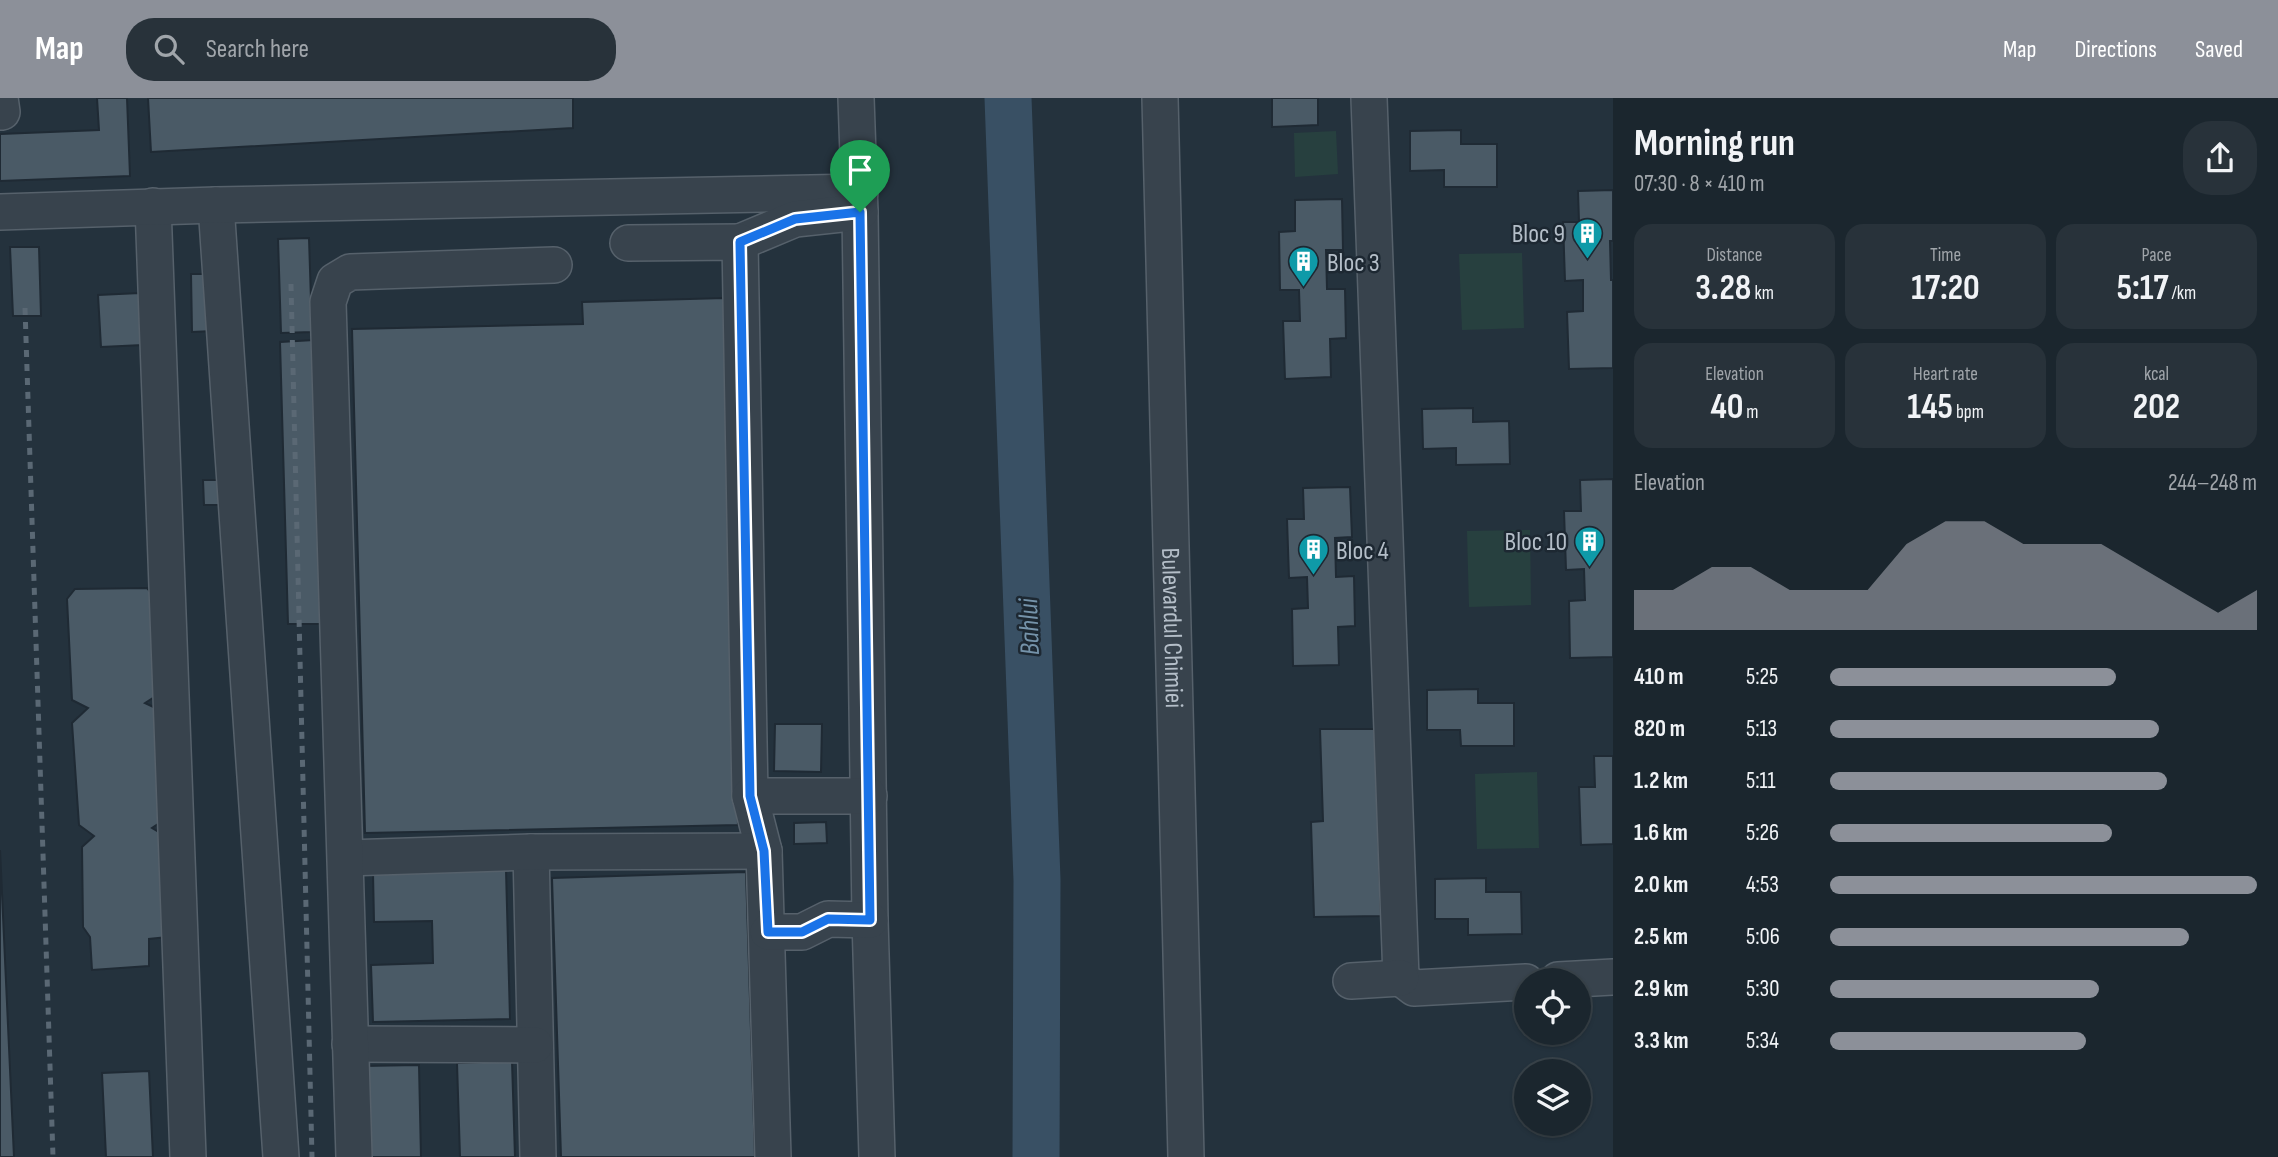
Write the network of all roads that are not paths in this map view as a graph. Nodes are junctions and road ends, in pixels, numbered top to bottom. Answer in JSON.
{"nodes":[{"id":1,"x":856,"y":98,"type":"edge"},
{"id":2,"x":1160,"y":98,"type":"edge"},
{"id":3,"x":1369,"y":98,"type":"edge"},
{"id":4,"x":860,"y":202,"type":"junction"},
{"id":5,"x":216,"y":205,"type":"junction"},
{"id":6,"x":153,"y":206,"type":"junction"},
{"id":7,"x":0,"y":212,"type":"edge"},
{"id":8,"x":740,"y":242,"type":"junction"},
{"id":9,"x":628,"y":243,"type":"dead end"},
{"id":10,"x":554,"y":265,"type":"dead end"},
{"id":11,"x":750,"y":796,"type":"junction"},
{"id":12,"x":869,"y":796,"type":"junction"},
{"id":13,"x":764,"y":851,"type":"junction"},
{"id":14,"x":531,"y":852,"type":"junction"},
{"id":15,"x":346,"y":858,"type":"junction"},
{"id":16,"x":870,"y":920,"type":"junction"},
{"id":17,"x":768,"y":932,"type":"junction"},
{"id":18,"x":1613,"y":977,"type":"edge"},
{"id":19,"x":1401,"y":978,"type":"junction"},
{"id":20,"x":1591,"y":978,"type":"edge"},
{"id":21,"x":1351,"y":981,"type":"dead end"},
{"id":22,"x":1514,"y":983,"type":"edge"},
{"id":23,"x":350,"y":1044,"type":"junction"},
{"id":24,"x":535,"y":1045,"type":"junction"},
{"id":25,"x":188,"y":1157,"type":"edge"},
{"id":26,"x":281,"y":1157,"type":"edge"},
{"id":27,"x":354,"y":1157,"type":"edge"},
{"id":28,"x":538,"y":1157,"type":"edge"},
{"id":29,"x":773,"y":1157,"type":"edge"},
{"id":30,"x":877,"y":1157,"type":"edge"},
{"id":31,"x":1186,"y":1157,"type":"edge"}],
"edges":[{"from":1,"to":4,"type":"street"},
{"from":2,"to":31,"type":"street","name":"Bulevardul Chimiei"},
{"from":3,"to":19,"type":"street"},
{"from":4,"to":5,"type":"street"},
{"from":4,"to":8,"type":"street"},
{"from":4,"to":12,"type":"street"},
{"from":5,"to":6,"type":"street"},
{"from":5,"to":26,"type":"street"},
{"from":6,"to":7,"type":"street"},
{"from":6,"to":25,"type":"street"},
{"from":8,"to":9,"type":"street"},
{"from":8,"to":11,"type":"street"},
{"from":10,"to":15,"type":"street"},
{"from":11,"to":12,"type":"street"},
{"from":11,"to":13,"type":"street"},
{"from":12,"to":16,"type":"street"},
{"from":13,"to":14,"type":"street"},
{"from":13,"to":17,"type":"street"},
{"from":14,"to":15,"type":"street"},
{"from":14,"to":24,"type":"street"},
{"from":15,"to":23,"type":"street"},
{"from":16,"to":17,"type":"street"},
{"from":16,"to":30,"type":"street"},
{"from":17,"to":29,"type":"street"},
{"from":18,"to":20,"type":"street"},
{"from":19,"to":21,"type":"street"},
{"from":19,"to":22,"type":"street"},
{"from":23,"to":24,"type":"street"},
{"from":23,"to":27,"type":"street"},
{"from":24,"to":28,"type":"street"}]}
